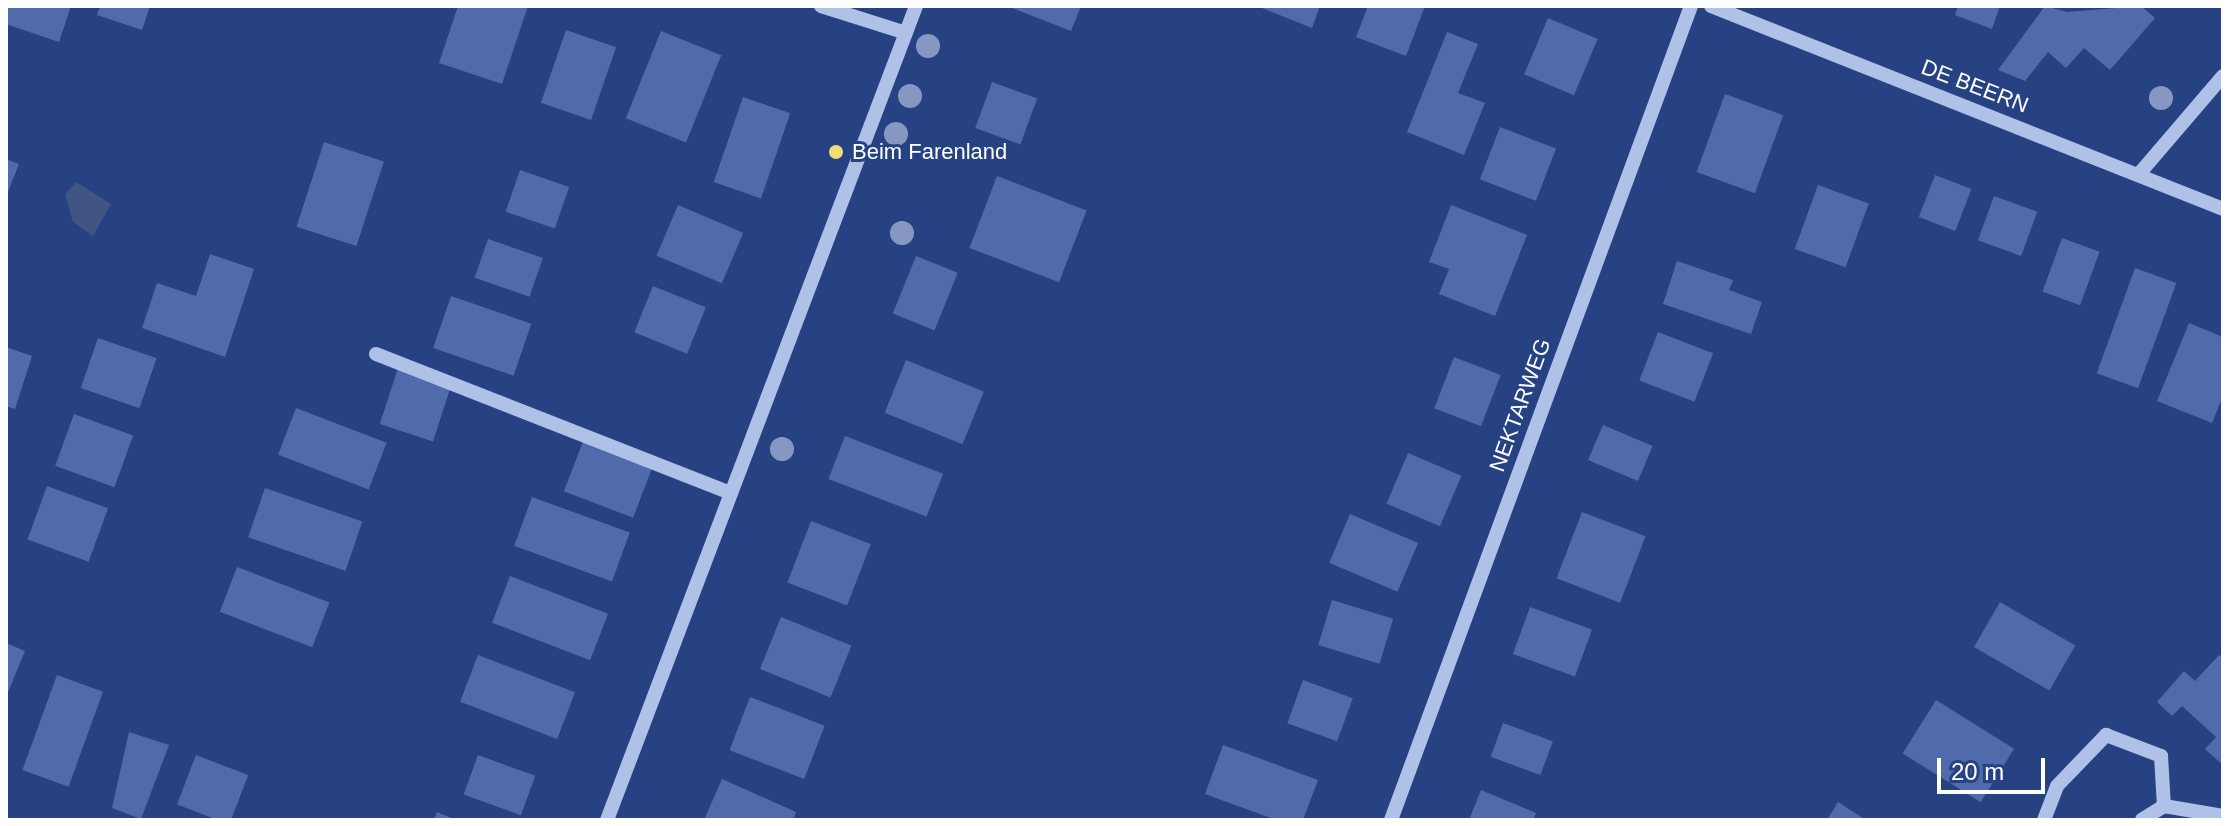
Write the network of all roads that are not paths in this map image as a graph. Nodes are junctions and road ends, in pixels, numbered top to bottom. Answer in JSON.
{"nodes":[{"id":1,"x":821,"y":6,"type":"edge"},
{"id":2,"x":916,"y":6,"type":"edge"},
{"id":3,"x":1691,"y":6,"type":"edge"},
{"id":4,"x":1711,"y":6,"type":"edge"},
{"id":5,"x":906,"y":33,"type":"junction"},
{"id":6,"x":2223,"y":76,"type":"edge"},
{"id":7,"x":2139,"y":174,"type":"junction"},
{"id":8,"x":2223,"y":209,"type":"edge"},
{"id":9,"x":376,"y":354,"type":"dead end"},
{"id":10,"x":728,"y":492,"type":"junction"},
{"id":11,"x":2164,"y":806,"type":"junction"},
{"id":12,"x":2223,"y":816,"type":"edge"},
{"id":13,"x":607,"y":820,"type":"edge"},
{"id":14,"x":1391,"y":820,"type":"edge"},
{"id":15,"x":2044,"y":820,"type":"edge"},
{"id":16,"x":2142,"y":820,"type":"edge"}],
"edges":[{"from":1,"to":5,"type":"street"},
{"from":2,"to":5,"type":"street"},
{"from":3,"to":14,"type":"street","name":"NEKTARWEG"},
{"from":4,"to":7,"type":"street","name":"DE BEERN"},
{"from":5,"to":10,"type":"street"},
{"from":6,"to":7,"type":"street"},
{"from":7,"to":8,"type":"street","name":"DE BEERN"},
{"from":9,"to":10,"type":"street"},
{"from":10,"to":13,"type":"street"},
{"from":11,"to":12,"type":"street"},
{"from":11,"to":15,"type":"street"},
{"from":11,"to":16,"type":"street"}]}
